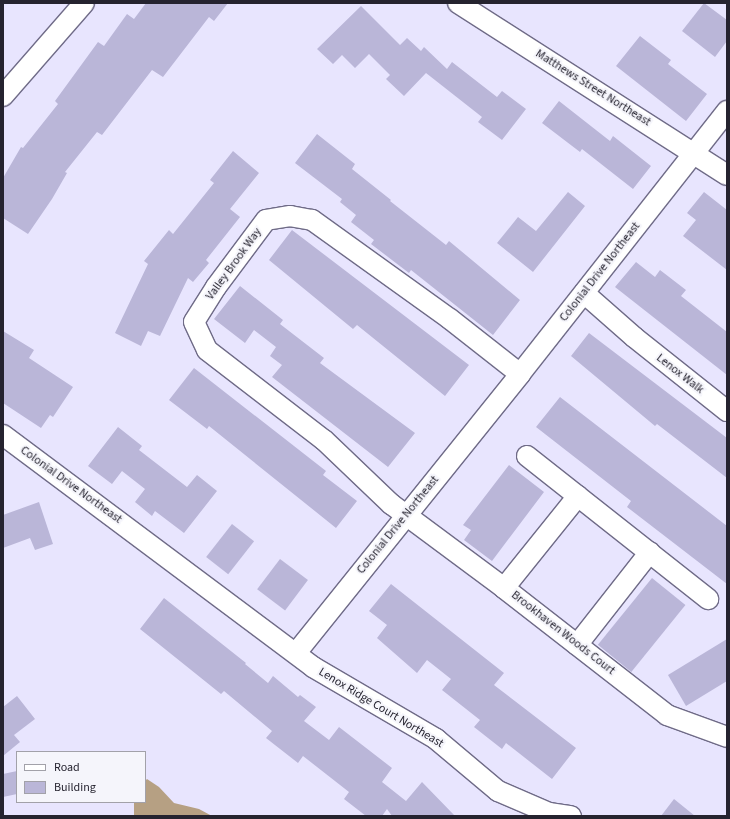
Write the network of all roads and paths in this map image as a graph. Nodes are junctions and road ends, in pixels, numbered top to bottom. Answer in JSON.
{"nodes":[{"id":1,"x":84,"y":3,"type":"edge"},
{"id":2,"x":458,"y":3,"type":"edge"},
{"id":3,"x":3,"y":96,"type":"edge"},
{"id":4,"x":727,"y":111,"type":"edge"},
{"id":5,"x":694,"y":152,"type":"junction"},
{"id":6,"x":727,"y":175,"type":"edge"},
{"id":7,"x":584,"y":293,"type":"junction"},
{"id":8,"x":520,"y":374,"type":"junction"},
{"id":9,"x":727,"y":411,"type":"edge"},
{"id":10,"x":3,"y":435,"type":"edge"},
{"id":11,"x":527,"y":456,"type":"dead end"},
{"id":12,"x":578,"y":496,"type":"junction"},
{"id":13,"x":406,"y":515,"type":"junction"},
{"id":14,"x":650,"y":552,"type":"junction"},
{"id":15,"x":504,"y":588,"type":"junction"},
{"id":16,"x":708,"y":599,"type":"dead end"},
{"id":17,"x":577,"y":645,"type":"junction"},
{"id":18,"x":296,"y":653,"type":"junction"},
{"id":19,"x":727,"y":737,"type":"edge"},
{"id":20,"x":570,"y":816,"type":"edge"}],
"edges":[{"from":1,"to":3,"type":"street"},
{"from":2,"to":5,"type":"street","name":"Matthews Street Northeast"},
{"from":4,"to":5,"type":"street","name":"Colonial Drive Northeast"},
{"from":5,"to":6,"type":"street","name":"Matthews Street Northeast"},
{"from":5,"to":7,"type":"street","name":"Colonial Drive Northeast"},
{"from":7,"to":8,"type":"street","name":"Colonial Drive Northeast"},
{"from":7,"to":9,"type":"street","name":"Lenox Walk"},
{"from":8,"to":13,"type":"street","name":"Colonial Drive Northeast"},
{"from":8,"to":13,"type":"street","name":"Valley Brook Way"},
{"from":10,"to":18,"type":"street","name":"Colonial Drive Northeast"},
{"from":11,"to":12,"type":"street"},
{"from":12,"to":14,"type":"street"},
{"from":12,"to":15,"type":"street"},
{"from":13,"to":15,"type":"street","name":"Brookhaven Woods Court"},
{"from":13,"to":18,"type":"street","name":"Colonial Drive Northeast"},
{"from":14,"to":16,"type":"street"},
{"from":14,"to":17,"type":"street"},
{"from":15,"to":17,"type":"street","name":"Brookhaven Woods Court"},
{"from":17,"to":19,"type":"street","name":"Brookhaven Woods Court"},
{"from":18,"to":20,"type":"street","name":"Lenox Ridge Court Northeast"}]}
